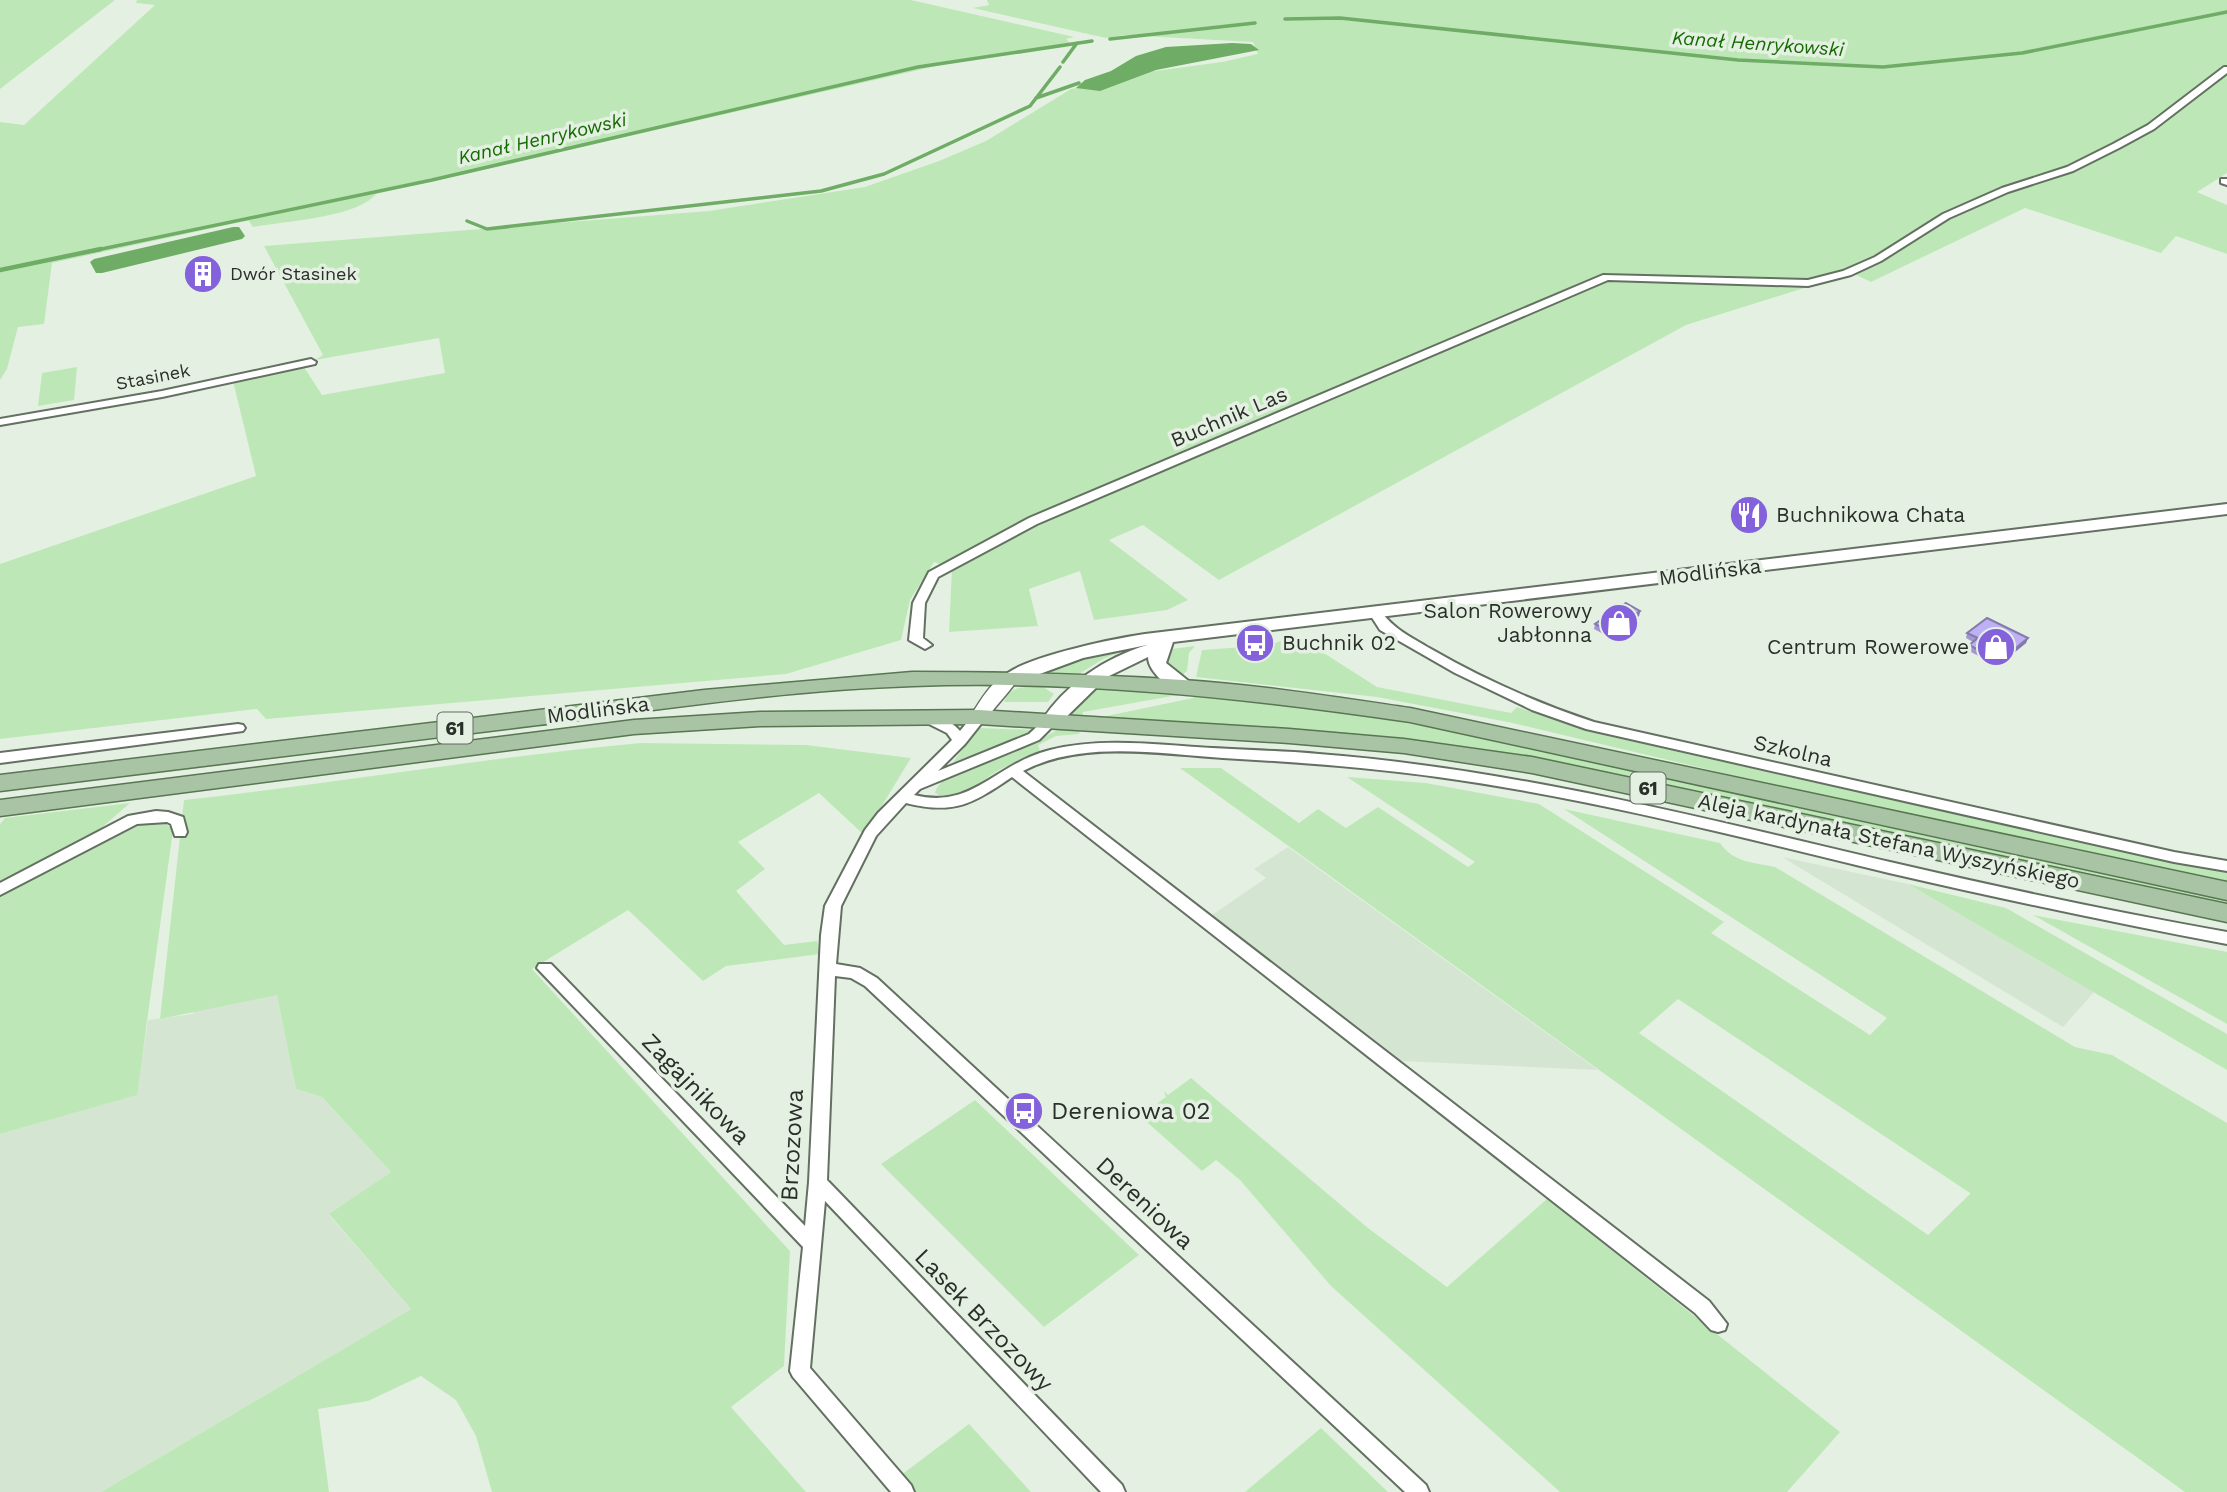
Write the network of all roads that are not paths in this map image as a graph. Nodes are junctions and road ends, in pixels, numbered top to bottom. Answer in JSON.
{"nodes":[{"id":1,"x":2227,"y":69,"type":"edge"},
{"id":2,"x":311,"y":362,"type":"dead end"},
{"id":3,"x":0,"y":422,"type":"edge"},
{"id":4,"x":2227,"y":509,"type":"edge"},
{"id":5,"x":1375,"y":613,"type":"junction"},
{"id":6,"x":1192,"y":636,"type":"junction"},
{"id":7,"x":921,"y":642,"type":"dead end"},
{"id":8,"x":1165,"y":645,"type":"junction"},
{"id":9,"x":1010,"y":679,"type":"junction"},
{"id":10,"x":1087,"y":682,"type":"junction"},
{"id":11,"x":1185,"y":687,"type":"junction"},
{"id":12,"x":924,"y":716,"type":"junction"},
{"id":13,"x":979,"y":716,"type":"junction"},
{"id":14,"x":1050,"y":722,"type":"junction"},
{"id":15,"x":238,"y":728,"type":"dead end"},
{"id":16,"x":960,"y":741,"type":"junction"},
{"id":17,"x":0,"y":758,"type":"edge"},
{"id":18,"x":1012,"y":770,"type":"junction"},
{"id":19,"x":0,"y":783,"type":"edge"},
{"id":20,"x":908,"y":792,"type":"junction"},
{"id":21,"x":0,"y":808,"type":"edge"},
{"id":22,"x":180,"y":832,"type":"dead end"},
{"id":23,"x":2227,"y":866,"type":"edge"},
{"id":24,"x":0,"y":890,"type":"edge"},
{"id":25,"x":2227,"y":891,"type":"edge"},
{"id":26,"x":2227,"y":913,"type":"edge"},
{"id":27,"x":2227,"y":938,"type":"edge"},
{"id":28,"x":545,"y":968,"type":"dead end"},
{"id":29,"x":827,"y":969,"type":"junction"},
{"id":30,"x":818,"y":1182,"type":"junction"},
{"id":31,"x":811,"y":1244,"type":"junction"},
{"id":32,"x":1718,"y":1324,"type":"dead end"},
{"id":33,"x":904,"y":1492,"type":"edge"},
{"id":34,"x":1115,"y":1492,"type":"edge"},
{"id":35,"x":1419,"y":1492,"type":"edge"}],
"edges":[{"from":1,"to":7,"type":"street","name":"Buchnik Las"},
{"from":2,"to":3,"type":"street","name":"Stasinek"},
{"from":4,"to":5,"type":"main road","name":"Modlińska"},
{"from":5,"to":6,"type":"main road","name":"Modlińska"},
{"from":5,"to":23,"type":"street","name":"Szkolna"},
{"from":6,"to":8,"type":"main road","name":"Modlińska"},
{"from":6,"to":9,"type":"main road","name":"Modlińska"},
{"from":8,"to":10,"type":"main road","name":"Modlińska"},
{"from":8,"to":11,"type":"main road"},
{"from":9,"to":10,"type":"main road","number":"61"},
{"from":9,"to":13,"type":"street"},
{"from":9,"to":19,"type":"main road","name":"Modlińska","number":"61"},
{"from":10,"to":11,"type":"main road","name":"Aleja kardynała Stefana Wyszyńskiego","number":"61"},
{"from":10,"to":14,"type":"main road","name":"Modlińska"},
{"from":11,"to":25,"type":"main road","name":"Aleja kardynała Stefana Wyszyńskiego","number":"61"},
{"from":12,"to":13,"type":"main road","name":"Modlińska","number":"61"},
{"from":12,"to":16,"type":"street"},
{"from":12,"to":21,"type":"main road","name":"Modlińska","number":"61"},
{"from":13,"to":14,"type":"main road","number":"61"},
{"from":13,"to":16,"type":"street","name":"Brzozowa"},
{"from":14,"to":20,"type":"street","name":"Brzozowa"},
{"from":14,"to":26,"type":"main road","name":"Aleja kardynała Stefana Wyszyńskiego","number":"61"},
{"from":15,"to":17,"type":"street"},
{"from":16,"to":20,"type":"street","name":"Brzozowa"},
{"from":18,"to":20,"type":"street"},
{"from":18,"to":27,"type":"street"},
{"from":18,"to":32,"type":"street"},
{"from":20,"to":29,"type":"street","name":"Brzozowa"},
{"from":22,"to":24,"type":"street"},
{"from":28,"to":31,"type":"street","name":"Zagajnikowa"},
{"from":29,"to":30,"type":"street","name":"Brzozowa"},
{"from":29,"to":35,"type":"street","name":"Dereniowa"},
{"from":30,"to":31,"type":"street","name":"Brzozowa"},
{"from":30,"to":34,"type":"street","name":"Lasek Brzozowy"},
{"from":31,"to":33,"type":"street","name":"Brzozowa"}]}
